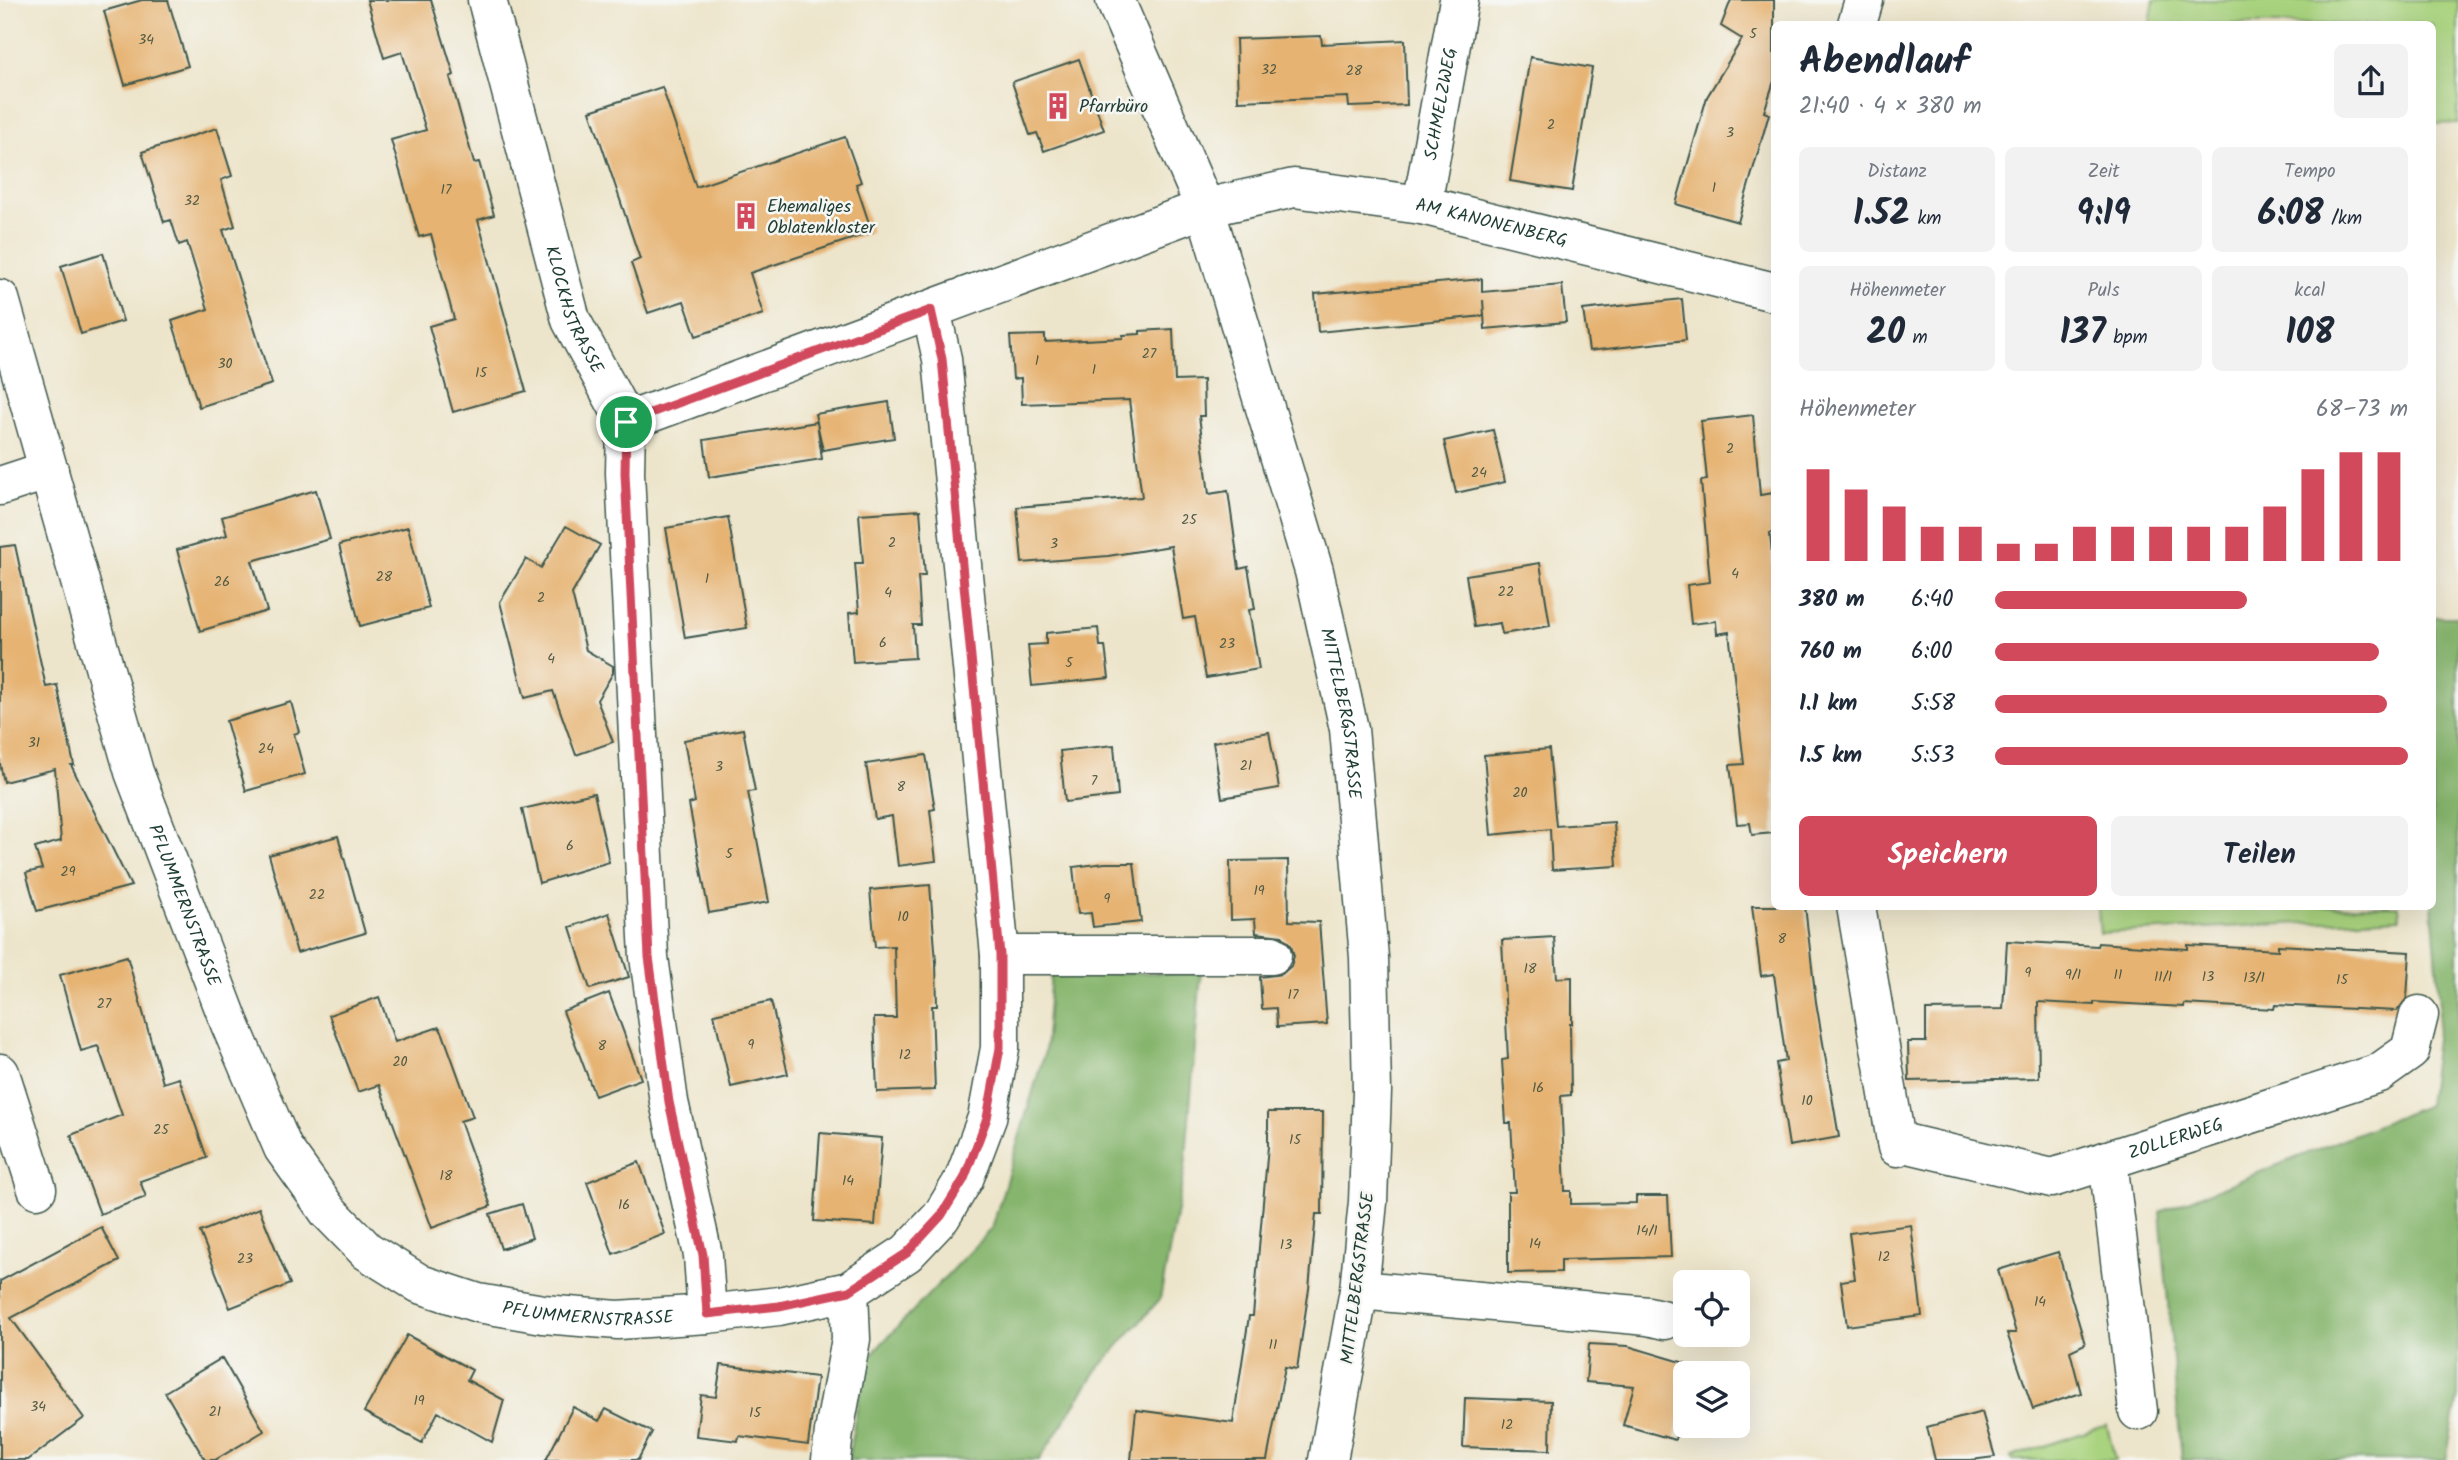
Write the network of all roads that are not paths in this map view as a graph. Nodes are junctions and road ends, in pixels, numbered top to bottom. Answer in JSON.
{"nodes":[{"id":1,"x":487,"y":0,"type":"edge"},
{"id":2,"x":1115,"y":0,"type":"edge"},
{"id":3,"x":1459,"y":0,"type":"edge"},
{"id":4,"x":1864,"y":0,"type":"edge"},
{"id":5,"x":1858,"y":21,"type":"edge"},
{"id":6,"x":1422,"y":205,"type":"junction"},
{"id":7,"x":1205,"y":208,"type":"junction"},
{"id":8,"x":1771,"y":291,"type":"edge"},
{"id":9,"x":0,"y":299,"type":"edge"},
{"id":10,"x":931,"y":310,"type":"junction"},
{"id":11,"x":626,"y":422,"type":"junction"},
{"id":12,"x":49,"y":470,"type":"junction"},
{"id":13,"x":0,"y":486,"type":"edge"},
{"id":14,"x":1857,"y":910,"type":"edge"},
{"id":15,"x":1000,"y":955,"type":"junction"},
{"id":16,"x":1272,"y":955,"type":"dead end"},
{"id":17,"x":2419,"y":1015,"type":"dead end"},
{"id":18,"x":0,"y":1073,"type":"edge"},
{"id":19,"x":2108,"y":1160,"type":"junction"},
{"id":20,"x":37,"y":1189,"type":"dead end"},
{"id":21,"x":1359,"y":1290,"type":"junction"},
{"id":22,"x":849,"y":1291,"type":"junction"},
{"id":23,"x":707,"y":1314,"type":"junction"},
{"id":24,"x":1665,"y":1320,"type":"dead end"},
{"id":25,"x":2138,"y":1411,"type":"dead end"},
{"id":26,"x":831,"y":1460,"type":"edge"},
{"id":27,"x":1328,"y":1460,"type":"edge"}],
"edges":[{"from":1,"to":11,"type":"street","name":"KLOCKHSTRASSE"},
{"from":2,"to":7,"type":"street","name":"MITTELBERGSTRASSE"},
{"from":3,"to":6,"type":"street","name":"SCHMELZWEG"},
{"from":4,"to":5,"type":"street"},
{"from":6,"to":7,"type":"street","name":"AM KANONENBERG"},
{"from":6,"to":8,"type":"street","name":"AM KANONENBERG"},
{"from":7,"to":10,"type":"street"},
{"from":7,"to":21,"type":"street","name":"MITTELBERGSTRASSE"},
{"from":9,"to":12,"type":"street","name":"PFLUMMERNSTRASSE"},
{"from":10,"to":11,"type":"street"},
{"from":10,"to":15,"type":"street","name":"PFLUMMERNSTRASSE"},
{"from":11,"to":23,"type":"street"},
{"from":12,"to":13,"type":"street"},
{"from":12,"to":23,"type":"street","name":"PFLUMMERNSTRASSE"},
{"from":14,"to":19,"type":"street","name":"ZOLLERWEG"},
{"from":15,"to":16,"type":"street"},
{"from":15,"to":22,"type":"street","name":"PFLUMMERNSTRASSE"},
{"from":17,"to":19,"type":"street","name":"ZOLLERWEG"},
{"from":18,"to":20,"type":"street"},
{"from":19,"to":25,"type":"street"},
{"from":21,"to":24,"type":"street"},
{"from":21,"to":27,"type":"street","name":"MITTELBERGSTRASSE"},
{"from":22,"to":23,"type":"street","name":"PFLUMMERNSTRASSE"},
{"from":22,"to":26,"type":"street"}]}
